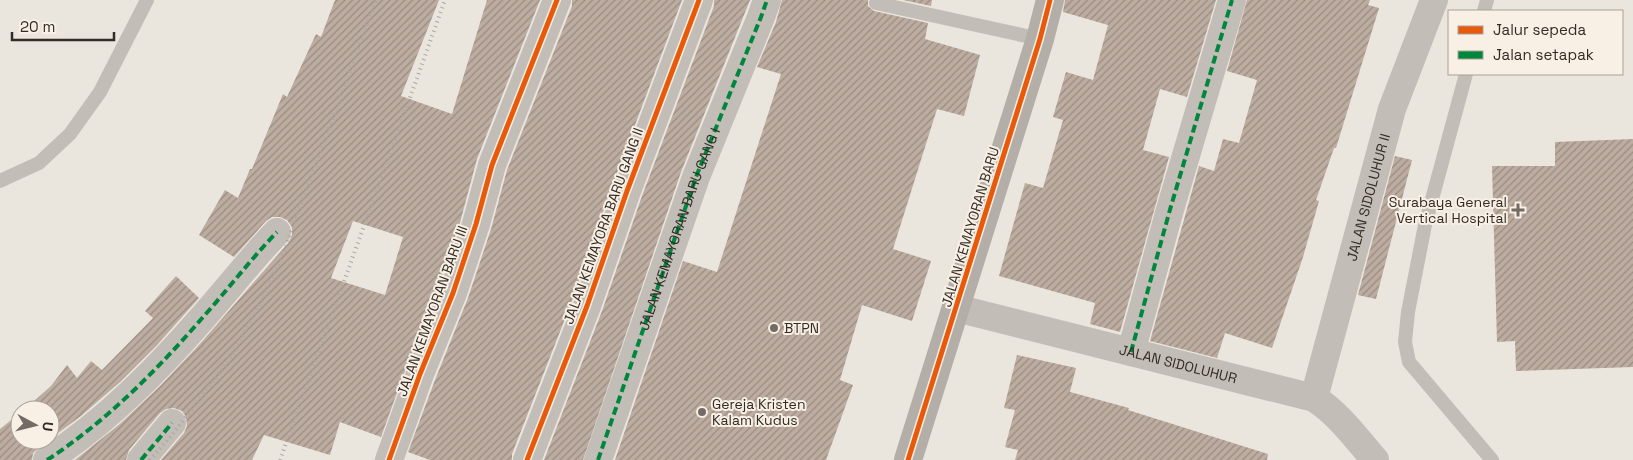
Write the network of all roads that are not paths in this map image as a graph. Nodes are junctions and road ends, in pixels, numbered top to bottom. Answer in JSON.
{"nodes":[{"id":1,"x":147,"y":0,"type":"edge"},
{"id":2,"x":557,"y":0,"type":"edge"},
{"id":3,"x":699,"y":0,"type":"edge"},
{"id":4,"x":767,"y":0,"type":"edge"},
{"id":5,"x":1050,"y":0,"type":"edge"},
{"id":6,"x":1232,"y":0,"type":"edge"},
{"id":7,"x":1434,"y":0,"type":"edge"},
{"id":8,"x":876,"y":3,"type":"dead end"},
{"id":9,"x":1040,"y":39,"type":"junction"},
{"id":10,"x":1466,"y":75,"type":"edge"},
{"id":11,"x":0,"y":181,"type":"edge"},
{"id":12,"x":277,"y":232,"type":"dead end"},
{"id":13,"x":956,"y":308,"type":"junction"},
{"id":14,"x":1132,"y":352,"type":"junction"},
{"id":15,"x":1314,"y":398,"type":"junction"},
{"id":16,"x":172,"y":423,"type":"dead end"},
{"id":17,"x":47,"y":460,"type":"edge"},
{"id":18,"x":140,"y":460,"type":"edge"},
{"id":19,"x":389,"y":460,"type":"edge"},
{"id":20,"x":528,"y":460,"type":"edge"},
{"id":21,"x":598,"y":460,"type":"edge"},
{"id":22,"x":908,"y":460,"type":"edge"},
{"id":23,"x":1375,"y":460,"type":"edge"},
{"id":24,"x":1492,"y":460,"type":"edge"}],
"edges":[{"from":1,"to":11,"type":"lane"},
{"from":2,"to":19,"type":"street","name":"JALAN KEMAYORAN BARU III"},
{"from":3,"to":20,"type":"street","name":"JALAN KEMAYORA BARU GANG II"},
{"from":4,"to":21,"type":"street","name":"JALAN KEMAYORAN BARU GANG I"},
{"from":5,"to":9,"type":"street","name":"JALAN KEMAYORAN BARU"},
{"from":6,"to":14,"type":"street"},
{"from":7,"to":15,"type":"street","name":"JALAN SIDOLUHUR II"},
{"from":8,"to":9,"type":"lane"},
{"from":9,"to":13,"type":"street","name":"JALAN KEMAYORAN BARU"},
{"from":10,"to":24,"type":"lane"},
{"from":12,"to":17,"type":"street"},
{"from":13,"to":14,"type":"street","name":"JALAN SIDOLUHUR"},
{"from":13,"to":22,"type":"street","name":"JALAN KEMAYORAN BARU"},
{"from":14,"to":15,"type":"street","name":"JALAN SIDOLUHUR"},
{"from":15,"to":23,"type":"street","name":"JALAN SIDOLUHUR"},
{"from":16,"to":18,"type":"street"}]}
